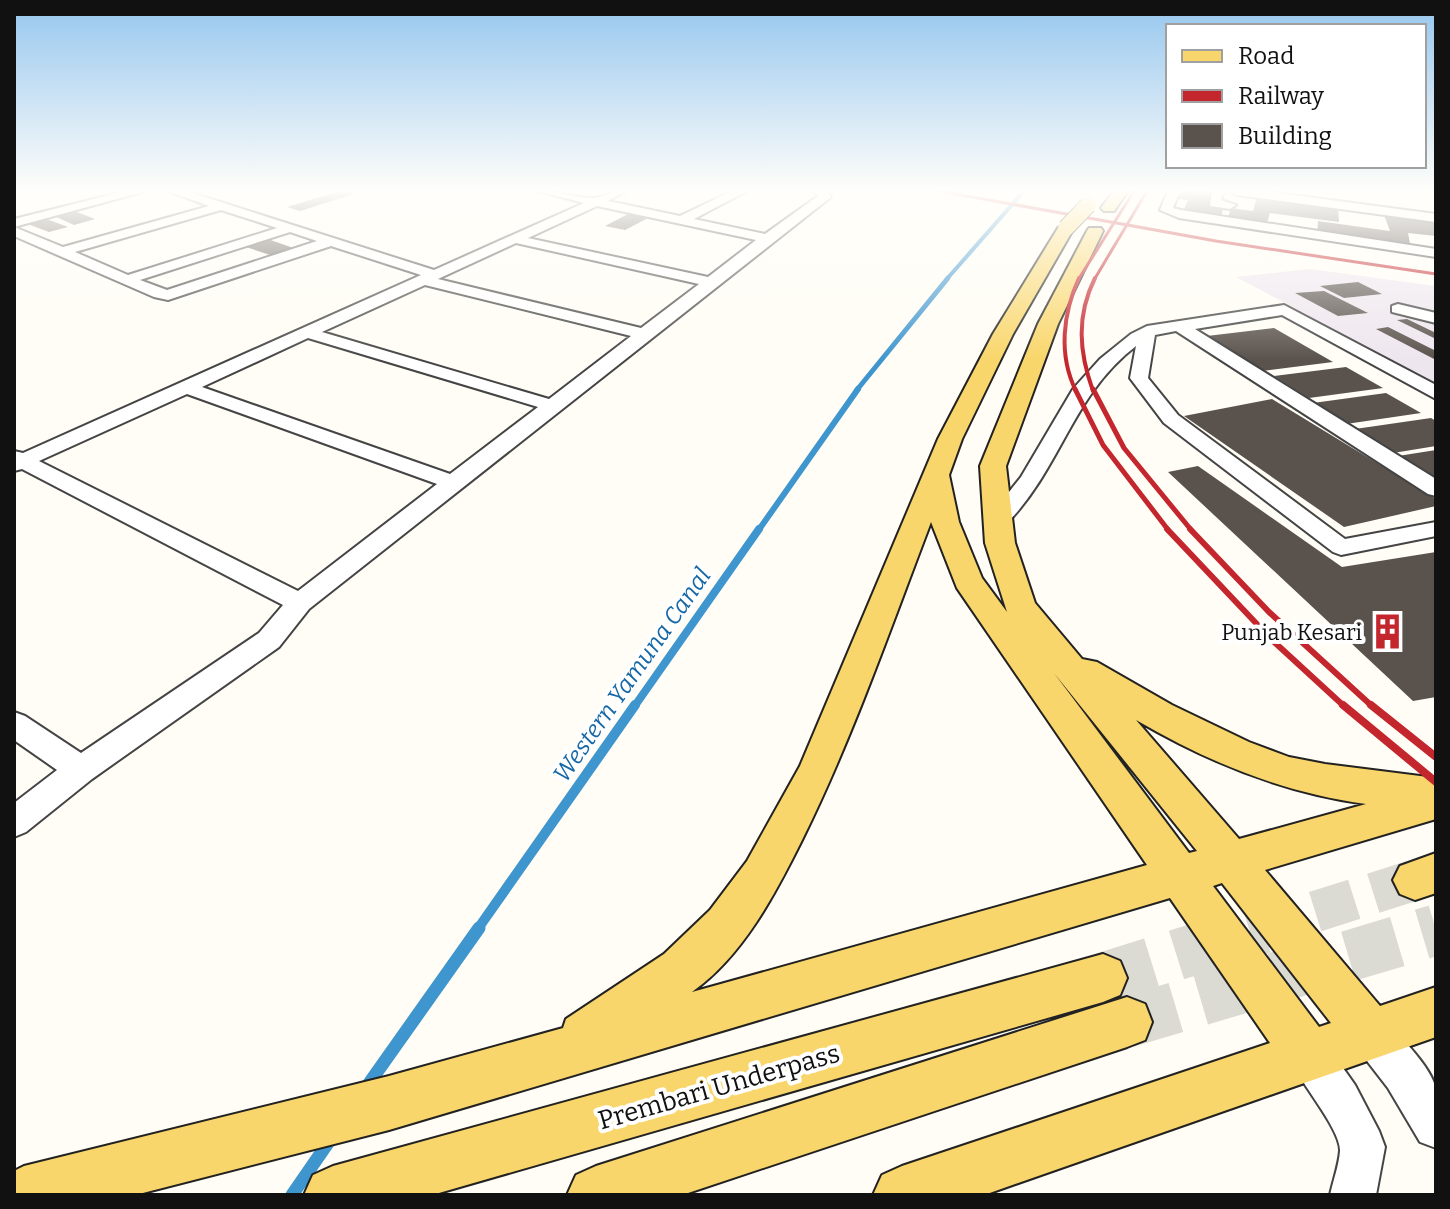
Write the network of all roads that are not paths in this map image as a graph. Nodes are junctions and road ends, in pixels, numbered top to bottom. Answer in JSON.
{"nodes":[{"id":1,"x":55,"y":247,"type":"edge"},
{"id":2,"x":77,"y":247,"type":"edge"},
{"id":3,"x":230,"y":247,"type":"edge"},
{"id":4,"x":313,"y":247,"type":"edge"},
{"id":5,"x":349,"y":247,"type":"edge"},
{"id":6,"x":490,"y":247,"type":"edge"},
{"id":7,"x":554,"y":247,"type":"edge"},
{"id":8,"x":755,"y":247,"type":"edge"},
{"id":9,"x":1054,"y":247,"type":"edge"},
{"id":10,"x":1087,"y":247,"type":"edge"},
{"id":11,"x":1374,"y":247,"type":"edge"},
{"id":12,"x":1405,"y":247,"type":"edge"},
{"id":13,"x":1417,"y":250,"type":"joint"},
{"id":14,"x":64,"y":251,"type":"junction"},
{"id":15,"x":1436,"y":255,"type":"edge"},
{"id":16,"x":427,"y":276,"type":"junction"},
{"id":17,"x":130,"y":279,"type":"junction"},
{"id":18,"x":711,"y":282,"type":"junction"},
{"id":19,"x":1398,"y":309,"type":"dead end"},
{"id":20,"x":1436,"y":318,"type":"edge"},
{"id":21,"x":1179,"y":326,"type":"junction"},
{"id":22,"x":1147,"y":331,"type":"junction"},
{"id":23,"x":305,"y":332,"type":"junction"},
{"id":24,"x":645,"y":334,"type":"junction"},
{"id":25,"x":185,"y":387,"type":"junction"},
{"id":26,"x":1436,"y":393,"type":"edge"},
{"id":27,"x":553,"y":406,"type":"junction"},
{"id":28,"x":16,"y":461,"type":"edge"},
{"id":29,"x":937,"y":477,"type":"junction"},
{"id":30,"x":454,"y":483,"type":"junction"},
{"id":31,"x":1436,"y":489,"type":"edge"},
{"id":32,"x":998,"y":500,"type":"junction"},
{"id":33,"x":1436,"y":529,"type":"edge"},
{"id":34,"x":300,"y":603,"type":"junction"},
{"id":35,"x":1052,"y":650,"type":"junction"},
{"id":36,"x":14,"y":724,"type":"edge"},
{"id":37,"x":81,"y":770,"type":"junction"},
{"id":38,"x":1436,"y":795,"type":"edge"},
{"id":39,"x":1436,"y":802,"type":"edge"},
{"id":40,"x":14,"y":822,"type":"edge"},
{"id":41,"x":1231,"y":861,"type":"junction"},
{"id":42,"x":1179,"y":876,"type":"junction"},
{"id":43,"x":1436,"y":1012,"type":"edge"},
{"id":44,"x":1371,"y":1034,"type":"junction"},
{"id":45,"x":1309,"y":1056,"type":"junction"},
{"id":46,"x":550,"y":1057,"type":"junction"},
{"id":47,"x":1436,"y":1126,"type":"edge"},
{"id":48,"x":344,"y":1193,"type":"edge"},
{"id":49,"x":24,"y":1195,"type":"edge"},
{"id":50,"x":596,"y":1195,"type":"edge"},
{"id":51,"x":902,"y":1195,"type":"edge"},
{"id":52,"x":1353,"y":1195,"type":"edge"}],
"edges":[{"from":1,"to":14,"type":"street"},
{"from":2,"to":14,"type":"street"},
{"from":3,"to":17,"type":"street"},
{"from":4,"to":17,"type":"street"},
{"from":5,"to":16,"type":"street"},
{"from":6,"to":16,"type":"street"},
{"from":7,"to":18,"type":"street"},
{"from":8,"to":18,"type":"street"},
{"from":9,"to":29,"type":"main road","bridge":true},
{"from":10,"to":32,"type":"main road"},
{"from":11,"to":15,"type":"street"},
{"from":12,"to":13,"type":"street"},
{"from":13,"to":15,"type":"street"},
{"from":14,"to":17,"type":"street"},
{"from":16,"to":23,"type":"street"},
{"from":16,"to":24,"type":"street"},
{"from":18,"to":24,"type":"street"},
{"from":19,"to":20,"type":"street"},
{"from":21,"to":22,"type":"street"},
{"from":21,"to":26,"type":"street"},
{"from":21,"to":31,"type":"street"},
{"from":22,"to":32,"type":"street"},
{"from":22,"to":33,"type":"street"},
{"from":23,"to":25,"type":"street"},
{"from":23,"to":27,"type":"street"},
{"from":24,"to":27,"type":"street"},
{"from":25,"to":28,"type":"street"},
{"from":25,"to":30,"type":"street"},
{"from":27,"to":30,"type":"street"},
{"from":28,"to":34,"type":"street"},
{"from":29,"to":42,"type":"main road"},
{"from":29,"to":46,"type":"main road"},
{"from":30,"to":34,"type":"street"},
{"from":32,"to":35,"type":"main road"},
{"from":34,"to":37,"type":"street"},
{"from":35,"to":38,"type":"main road"},
{"from":35,"to":41,"type":"main road"},
{"from":36,"to":37,"type":"street"},
{"from":37,"to":40,"type":"street"},
{"from":39,"to":41,"type":"main road"},
{"from":41,"to":42,"type":"main road"},
{"from":41,"to":44,"type":"main road"},
{"from":42,"to":45,"type":"main road"},
{"from":42,"to":46,"type":"main road"},
{"from":43,"to":44,"type":"main road"},
{"from":44,"to":45,"type":"main road"},
{"from":44,"to":47,"type":"street"},
{"from":45,"to":51,"type":"main road"},
{"from":45,"to":52,"type":"street"},
{"from":46,"to":49,"type":"main road"},
{"from":48,"to":50,"type":"main road","name":"Prembari Underpass"}]}
